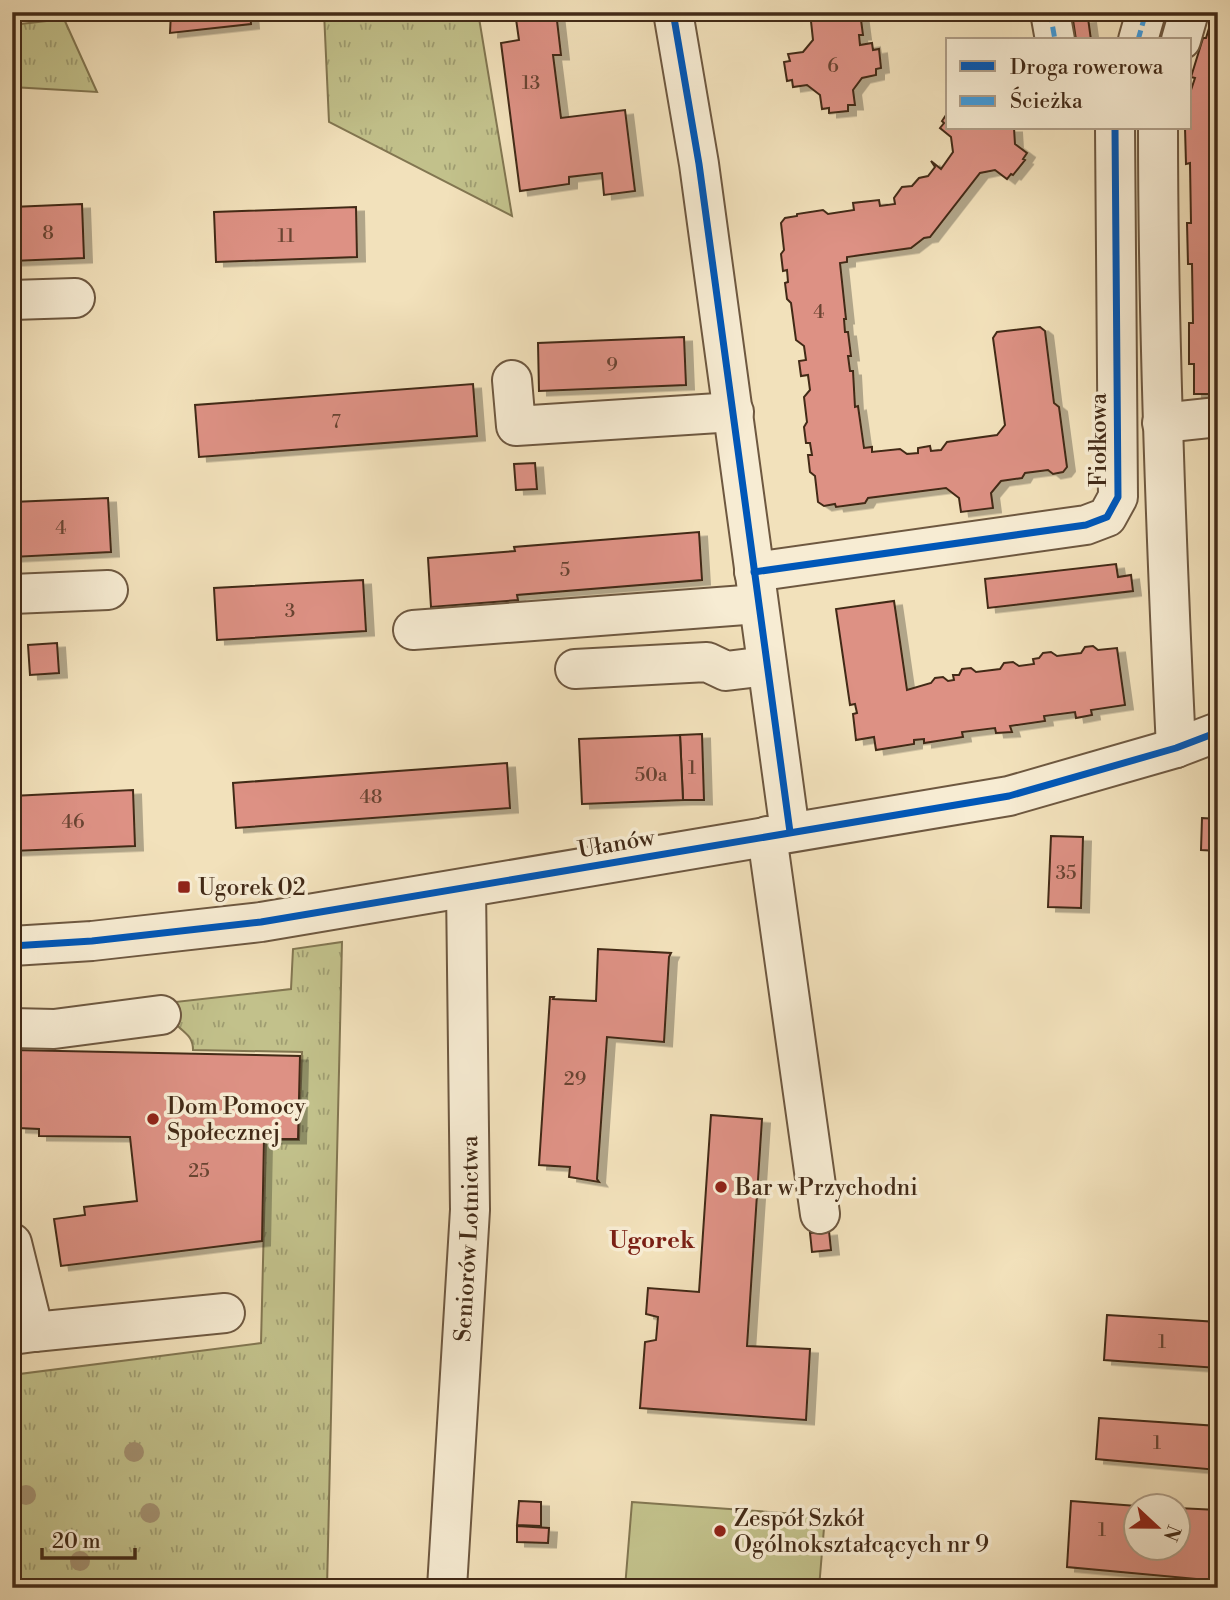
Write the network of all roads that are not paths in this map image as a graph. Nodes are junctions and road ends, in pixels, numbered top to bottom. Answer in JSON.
{"nodes":[{"id":1,"x":673,"y":12,"type":"edge"},
{"id":2,"x":1050,"y":12,"type":"edge"},
{"id":3,"x":1146,"y":12,"type":"edge"},
{"id":4,"x":1189,"y":12,"type":"edge"},
{"id":5,"x":1055,"y":38,"type":"edge"},
{"id":6,"x":1139,"y":38,"type":"edge"},
{"id":7,"x":1182,"y":38,"type":"edge"},
{"id":8,"x":1115,"y":130,"type":"edge"},
{"id":9,"x":1158,"y":130,"type":"edge"},
{"id":10,"x":75,"y":298,"type":"dead end"},
{"id":11,"x":12,"y":300,"type":"edge"},
{"id":12,"x":512,"y":380,"type":"dead end"},
{"id":13,"x":734,"y":412,"type":"junction"},
{"id":14,"x":1218,"y":417,"type":"edge"},
{"id":15,"x":1162,"y":423,"type":"junction"},
{"id":16,"x":756,"y":588,"type":"junction"},
{"id":17,"x":108,"y":590,"type":"dead end"},
{"id":18,"x":12,"y":594,"type":"edge"},
{"id":19,"x":413,"y":630,"type":"dead end"},
{"id":20,"x":766,"y":666,"type":"junction"},
{"id":21,"x":575,"y":669,"type":"dead end"},
{"id":22,"x":1218,"y":732,"type":"edge"},
{"id":23,"x":1176,"y":748,"type":"junction"},
{"id":24,"x":779,"y":834,"type":"junction"},
{"id":25,"x":466,"y":888,"type":"junction"},
{"id":26,"x":12,"y":946,"type":"edge"},
{"id":27,"x":161,"y":1015,"type":"dead end"},
{"id":28,"x":12,"y":1028,"type":"edge"},
{"id":29,"x":820,"y":1214,"type":"dead end"},
{"id":30,"x":12,"y":1243,"type":"edge"},
{"id":31,"x":225,"y":1313,"type":"dead end"},
{"id":32,"x":23,"y":1334,"type":"edge"},
{"id":33,"x":447,"y":1588,"type":"edge"}],
"edges":[{"from":1,"to":13,"type":"street"},
{"from":2,"to":5,"type":"street"},
{"from":3,"to":6,"type":"street"},
{"from":4,"to":7,"type":"street"},
{"from":8,"to":16,"type":"street","name":"Fiołkowa"},
{"from":9,"to":15,"type":"street"},
{"from":10,"to":11,"type":"street"},
{"from":12,"to":13,"type":"street"},
{"from":13,"to":16,"type":"street"},
{"from":14,"to":15,"type":"street"},
{"from":15,"to":23,"type":"street"},
{"from":16,"to":19,"type":"street"},
{"from":16,"to":20,"type":"street"},
{"from":17,"to":18,"type":"street"},
{"from":20,"to":21,"type":"street"},
{"from":20,"to":24,"type":"street"},
{"from":22,"to":23,"type":"street","name":"Ułanów"},
{"from":23,"to":24,"type":"street","name":"Ułanów"},
{"from":24,"to":25,"type":"street","name":"Ułanów"},
{"from":24,"to":29,"type":"street"},
{"from":25,"to":26,"type":"street","name":"Ułanów"},
{"from":25,"to":33,"type":"street","name":"Seniorów Lotnictwa"},
{"from":27,"to":28,"type":"street"},
{"from":30,"to":32,"type":"street"},
{"from":31,"to":32,"type":"street"}]}
